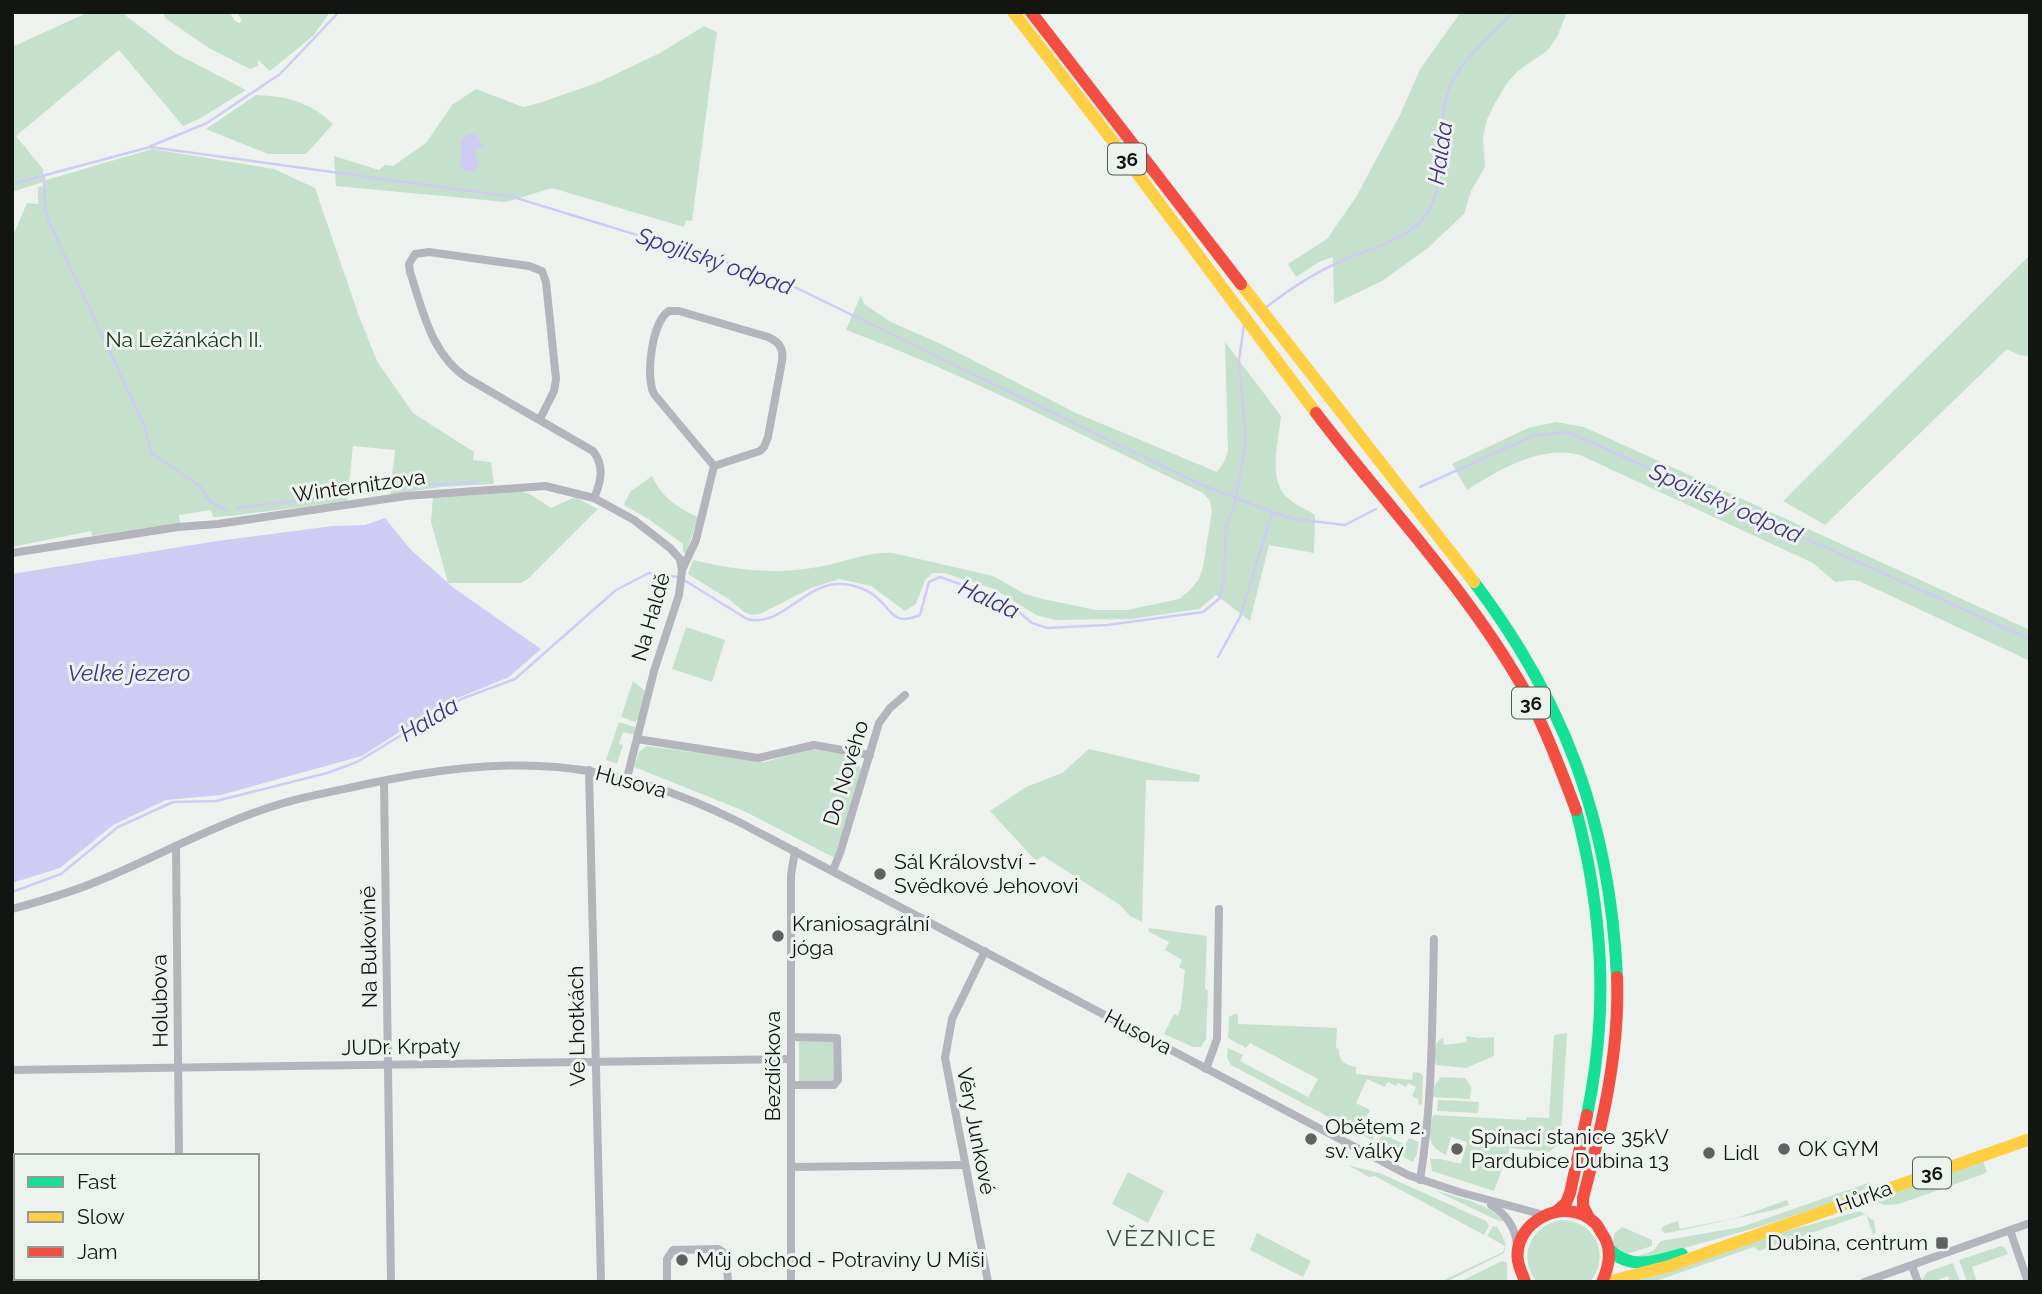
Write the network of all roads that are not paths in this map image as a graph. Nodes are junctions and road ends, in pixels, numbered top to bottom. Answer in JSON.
{"nodes":[{"id":1,"x":1013,"y":12,"type":"edge"},
{"id":2,"x":1031,"y":12,"type":"edge"},
{"id":3,"x":540,"y":419,"type":"junction"},
{"id":4,"x":714,"y":466,"type":"junction"},
{"id":5,"x":594,"y":498,"type":"junction"},
{"id":6,"x":12,"y":553,"type":"edge"},
{"id":7,"x":682,"y":570,"type":"junction"},
{"id":8,"x":905,"y":695,"type":"dead end"},
{"id":9,"x":637,"y":739,"type":"junction"},
{"id":10,"x":870,"y":755,"type":"junction"},
{"id":11,"x":589,"y":770,"type":"junction"},
{"id":12,"x":627,"y":778,"type":"junction"},
{"id":13,"x":384,"y":781,"type":"junction"},
{"id":14,"x":176,"y":846,"type":"junction"},
{"id":15,"x":795,"y":850,"type":"junction"},
{"id":16,"x":833,"y":870,"type":"junction"},
{"id":17,"x":12,"y":909,"type":"edge"},
{"id":18,"x":1219,"y":909,"type":"dead end"},
{"id":19,"x":1434,"y":939,"type":"dead end"},
{"id":20,"x":985,"y":951,"type":"junction"},
{"id":21,"x":791,"y":1037,"type":"junction"},
{"id":22,"x":791,"y":1059,"type":"junction"},
{"id":23,"x":596,"y":1061,"type":"junction"},
{"id":24,"x":388,"y":1064,"type":"junction"},
{"id":25,"x":178,"y":1067,"type":"junction"},
{"id":26,"x":1206,"y":1069,"type":"junction"},
{"id":27,"x":12,"y":1070,"type":"edge"},
{"id":28,"x":791,"y":1085,"type":"junction"},
{"id":29,"x":2030,"y":1139,"type":"edge"},
{"id":30,"x":179,"y":1154,"type":"edge"},
{"id":31,"x":964,"y":1165,"type":"junction"},
{"id":32,"x":791,"y":1167,"type":"junction"},
{"id":33,"x":1420,"y":1180,"type":"junction"},
{"id":34,"x":1459,"y":1192,"type":"junction"},
{"id":35,"x":1557,"y":1211,"type":"junction"},
{"id":36,"x":1544,"y":1215,"type":"junction"},
{"id":37,"x":1589,"y":1219,"type":"junction"},
{"id":38,"x":2030,"y":1223,"type":"edge"},
{"id":39,"x":2010,"y":1230,"type":"junction"},
{"id":40,"x":1737,"y":1241,"type":"junction"},
{"id":41,"x":1518,"y":1249,"type":"junction"},
{"id":42,"x":1609,"y":1249,"type":"junction"},
{"id":43,"x":1912,"y":1266,"type":"junction"},
{"id":44,"x":391,"y":1282,"type":"edge"},
{"id":45,"x":601,"y":1282,"type":"edge"},
{"id":46,"x":667,"y":1282,"type":"edge"},
{"id":47,"x":728,"y":1282,"type":"edge"},
{"id":48,"x":791,"y":1282,"type":"edge"},
{"id":49,"x":988,"y":1282,"type":"edge"},
{"id":50,"x":1525,"y":1282,"type":"edge"},
{"id":51,"x":1604,"y":1282,"type":"edge"},
{"id":52,"x":1864,"y":1282,"type":"edge"},
{"id":53,"x":1918,"y":1282,"type":"edge"},
{"id":54,"x":2028,"y":1282,"type":"edge"}],
"edges":[{"from":1,"to":35,"type":"main road","number":"36"},
{"from":2,"to":37,"type":"main road","number":"36"},
{"from":3,"to":3,"type":"street"},
{"from":3,"to":5,"type":"street"},
{"from":4,"to":4,"type":"street"},
{"from":4,"to":7,"type":"street","name":"Na Haldě"},
{"from":5,"to":6,"type":"street","name":"Winternitzova"},
{"from":5,"to":7,"type":"street","name":"Winternitzova"},
{"from":7,"to":9,"type":"street","name":"Na Haldě"},
{"from":8,"to":10,"type":"street","name":"Do Nového"},
{"from":9,"to":10,"type":"street","name":"Husova"},
{"from":9,"to":12,"type":"street","name":"Na Haldě"},
{"from":10,"to":16,"type":"street","name":"Do Nového"},
{"from":11,"to":12,"type":"street","name":"Husova"},
{"from":11,"to":13,"type":"street","name":"Husova"},
{"from":11,"to":23,"type":"street","name":"Ve Lhotkách"},
{"from":12,"to":15,"type":"street","name":"Husova"},
{"from":13,"to":14,"type":"street","name":"Husova"},
{"from":13,"to":24,"type":"street","name":"Na Bukovině"},
{"from":14,"to":17,"type":"street","name":"Husova"},
{"from":14,"to":25,"type":"street","name":"Holubova"},
{"from":15,"to":16,"type":"street","name":"Husova"},
{"from":15,"to":21,"type":"street","name":"Bezdíčkova"},
{"from":16,"to":20,"type":"street","name":"Husova"},
{"from":18,"to":26,"type":"street"},
{"from":19,"to":33,"type":"street"},
{"from":20,"to":26,"type":"street","name":"Husova"},
{"from":20,"to":31,"type":"street","name":"Věry Junkové"},
{"from":21,"to":22,"type":"street","name":"Bezdíčkova"},
{"from":21,"to":28,"type":"street"},
{"from":22,"to":23,"type":"street","name":"JUDr. Krpaty"},
{"from":22,"to":28,"type":"street","name":"Bezdíčkova"},
{"from":23,"to":24,"type":"street","name":"JUDr. Krpaty"},
{"from":23,"to":45,"type":"street","name":"Ve Lhotkách"},
{"from":24,"to":25,"type":"street","name":"JUDr. Krpaty"},
{"from":24,"to":44,"type":"street","name":"Na Bukovině"},
{"from":25,"to":27,"type":"street","name":"JUDr. Krpaty"},
{"from":25,"to":30,"type":"street","name":"Holubova"},
{"from":26,"to":33,"type":"street","name":"Husova"},
{"from":28,"to":32,"type":"street","name":"Bezdíčkova"},
{"from":29,"to":40,"type":"main road","name":"Hůrka","number":"36"},
{"from":31,"to":32,"type":"street"},
{"from":31,"to":49,"type":"street","name":"Věry Junkové"},
{"from":32,"to":48,"type":"street","name":"Bezdíčkova"},
{"from":33,"to":34,"type":"street","name":"Husova"},
{"from":34,"to":36,"type":"street","name":"Husova"},
{"from":34,"to":41,"type":"street","name":"Husova"},
{"from":35,"to":36,"type":"main road"},
{"from":35,"to":37,"type":"main road"},
{"from":36,"to":41,"type":"main road"},
{"from":37,"to":42,"type":"main road","number":"36"},
{"from":38,"to":39,"type":"street"},
{"from":39,"to":43,"type":"street"},
{"from":39,"to":54,"type":"street"},
{"from":40,"to":42,"type":"main road","name":"Hůrka","number":"36"},
{"from":40,"to":51,"type":"main road","name":"Hůrka","number":"36"},
{"from":41,"to":50,"type":"main road","name":"Husova"},
{"from":42,"to":51,"type":"main road","number":"36"},
{"from":43,"to":52,"type":"street"},
{"from":43,"to":53,"type":"street"},
{"from":46,"to":47,"type":"street"}]}
